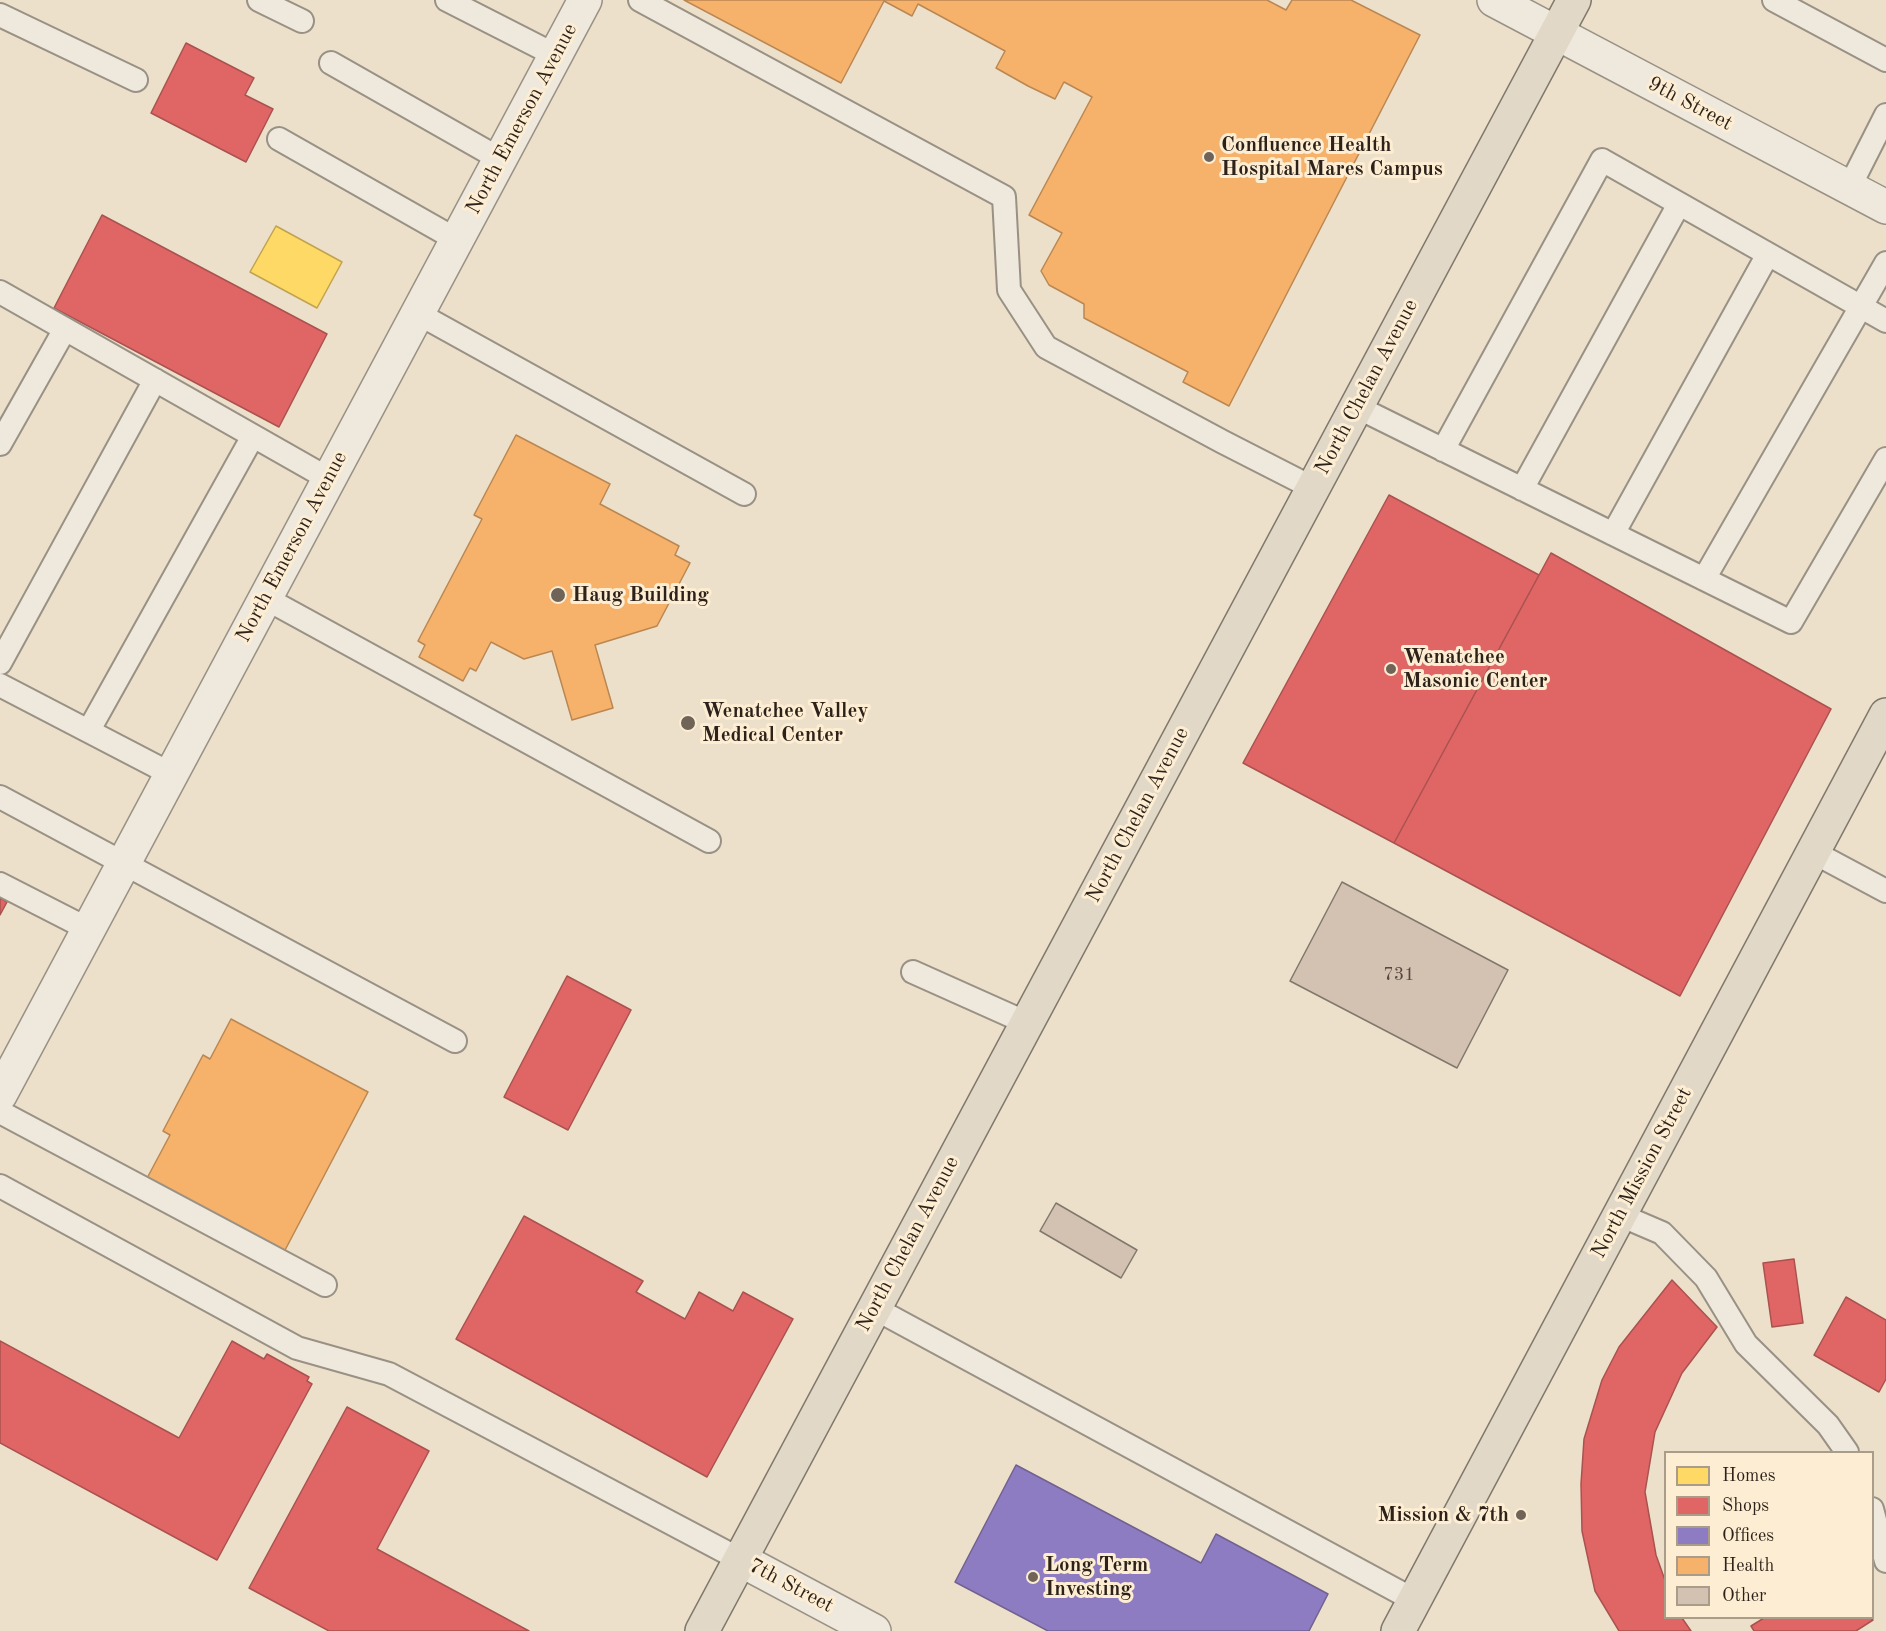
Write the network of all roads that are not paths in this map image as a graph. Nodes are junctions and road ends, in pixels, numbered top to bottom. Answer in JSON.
{"nodes":[{"id":1,"x":259,"y":0,"type":"edge"},
{"id":2,"x":447,"y":0,"type":"edge"},
{"id":3,"x":585,"y":0,"type":"edge"},
{"id":4,"x":640,"y":0,"type":"edge"},
{"id":5,"x":1494,"y":0,"type":"edge"},
{"id":6,"x":1574,"y":0,"type":"edge"},
{"id":7,"x":1774,"y":0,"type":"edge"},
{"id":8,"x":0,"y":15,"type":"edge"},
{"id":9,"x":302,"y":21,"type":"dead end"},
{"id":10,"x":1557,"y":33,"type":"junction"},
{"id":11,"x":555,"y":55,"type":"junction"},
{"id":12,"x":1886,"y":60,"type":"edge"},
{"id":13,"x":332,"y":63,"type":"dead end"},
{"id":14,"x":136,"y":80,"type":"dead end"},
{"id":15,"x":1886,"y":116,"type":"edge"},
{"id":16,"x":279,"y":139,"type":"dead end"},
{"id":17,"x":500,"y":159,"type":"junction"},
{"id":18,"x":1849,"y":188,"type":"junction"},
{"id":19,"x":1679,"y":204,"type":"junction"},
{"id":20,"x":1886,"y":207,"type":"edge"},
{"id":21,"x":457,"y":240,"type":"junction"},
{"id":22,"x":1768,"y":254,"type":"junction"},
{"id":23,"x":1886,"y":263,"type":"edge"},
{"id":24,"x":0,"y":292,"type":"edge"},
{"id":25,"x":1861,"y":307,"type":"junction"},
{"id":26,"x":417,"y":313,"type":"junction"},
{"id":27,"x":1886,"y":321,"type":"edge"},
{"id":28,"x":65,"y":328,"type":"junction"},
{"id":29,"x":155,"y":380,"type":"junction"},
{"id":30,"x":1357,"y":407,"type":"junction"},
{"id":31,"x":253,"y":436,"type":"junction"},
{"id":32,"x":0,"y":444,"type":"edge"},
{"id":33,"x":1443,"y":450,"type":"junction"},
{"id":34,"x":1886,"y":459,"type":"edge"},
{"id":35,"x":329,"y":479,"type":"junction"},
{"id":36,"x":1313,"y":488,"type":"junction"},
{"id":37,"x":1522,"y":489,"type":"junction"},
{"id":38,"x":744,"y":494,"type":"dead end"},
{"id":39,"x":1613,"y":534,"type":"junction"},
{"id":40,"x":1704,"y":579,"type":"junction"},
{"id":41,"x":265,"y":598,"type":"junction"},
{"id":42,"x":0,"y":663,"type":"edge"},
{"id":43,"x":0,"y":685,"type":"edge"},
{"id":44,"x":1886,"y":715,"type":"edge"},
{"id":45,"x":89,"y":730,"type":"junction"},
{"id":46,"x":171,"y":774,"type":"junction"},
{"id":47,"x":0,"y":797,"type":"edge"},
{"id":48,"x":709,"y":841,"type":"dead end"},
{"id":49,"x":1813,"y":852,"type":"junction"},
{"id":50,"x":123,"y":863,"type":"junction"},
{"id":51,"x":0,"y":884,"type":"edge"},
{"id":52,"x":1886,"y":891,"type":"edge"},
{"id":53,"x":88,"y":929,"type":"junction"},
{"id":54,"x":913,"y":972,"type":"dead end"},
{"id":55,"x":1027,"y":1023,"type":"junction"},
{"id":56,"x":455,"y":1041,"type":"dead end"},
{"id":57,"x":0,"y":1095,"type":"edge"},
{"id":58,"x":0,"y":1112,"type":"edge"},
{"id":59,"x":0,"y":1186,"type":"edge"},
{"id":60,"x":1620,"y":1215,"type":"junction"},
{"id":61,"x":325,"y":1285,"type":"dead end"},
{"id":62,"x":874,"y":1308,"type":"junction"},
{"id":63,"x":1846,"y":1451,"type":"edge"},
{"id":64,"x":1874,"y":1516,"type":"edge"},
{"id":65,"x":739,"y":1559,"type":"junction"},
{"id":66,"x":1886,"y":1561,"type":"edge"},
{"id":67,"x":1414,"y":1600,"type":"junction"},
{"id":68,"x":702,"y":1631,"type":"edge"},
{"id":69,"x":874,"y":1631,"type":"edge"},
{"id":70,"x":1398,"y":1631,"type":"edge"}],
"edges":[{"from":1,"to":9,"type":"lane"},
{"from":2,"to":11,"type":"lane"},
{"from":3,"to":11,"type":"street","name":"North Emerson Avenue"},
{"from":4,"to":36,"type":"lane"},
{"from":5,"to":10,"type":"street","name":"9th Street"},
{"from":6,"to":10,"type":"main road","name":"North Chelan Avenue"},
{"from":7,"to":12,"type":"lane"},
{"from":8,"to":14,"type":"lane"},
{"from":10,"to":18,"type":"street","name":"9th Street"},
{"from":10,"to":30,"type":"main road","name":"North Chelan Avenue"},
{"from":11,"to":17,"type":"street","name":"North Emerson Avenue"},
{"from":13,"to":17,"type":"lane"},
{"from":15,"to":18,"type":"lane"},
{"from":16,"to":21,"type":"lane"},
{"from":17,"to":21,"type":"street","name":"North Emerson Avenue"},
{"from":18,"to":20,"type":"street","name":"9th Street"},
{"from":19,"to":22,"type":"lane"},
{"from":19,"to":33,"type":"lane"},
{"from":19,"to":37,"type":"lane"},
{"from":21,"to":26,"type":"street","name":"North Emerson Avenue"},
{"from":22,"to":25,"type":"lane"},
{"from":22,"to":39,"type":"lane"},
{"from":23,"to":25,"type":"lane"},
{"from":24,"to":28,"type":"lane"},
{"from":25,"to":27,"type":"lane"},
{"from":25,"to":40,"type":"lane"},
{"from":26,"to":35,"type":"street","name":"North Emerson Avenue"},
{"from":26,"to":38,"type":"lane"},
{"from":28,"to":29,"type":"lane"},
{"from":28,"to":32,"type":"lane"},
{"from":29,"to":31,"type":"lane"},
{"from":29,"to":42,"type":"lane"},
{"from":30,"to":33,"type":"lane"},
{"from":30,"to":36,"type":"main road","name":"North Chelan Avenue"},
{"from":31,"to":35,"type":"lane"},
{"from":31,"to":45,"type":"lane"},
{"from":33,"to":37,"type":"lane"},
{"from":34,"to":40,"type":"lane"},
{"from":35,"to":41,"type":"street","name":"North Emerson Avenue"},
{"from":36,"to":55,"type":"main road","name":"North Chelan Avenue"},
{"from":37,"to":39,"type":"lane"},
{"from":39,"to":40,"type":"lane"},
{"from":41,"to":46,"type":"street","name":"North Emerson Avenue"},
{"from":41,"to":48,"type":"lane"},
{"from":43,"to":45,"type":"lane"},
{"from":44,"to":49,"type":"main road","name":"North Mission Street"},
{"from":45,"to":46,"type":"lane"},
{"from":46,"to":50,"type":"street","name":"North Emerson Avenue"},
{"from":47,"to":50,"type":"lane"},
{"from":49,"to":52,"type":"lane"},
{"from":49,"to":60,"type":"main road","name":"North Mission Street"},
{"from":50,"to":53,"type":"street","name":"North Emerson Avenue"},
{"from":50,"to":56,"type":"lane"},
{"from":51,"to":53,"type":"lane"},
{"from":53,"to":57,"type":"street","name":"North Emerson Avenue"},
{"from":54,"to":55,"type":"lane"},
{"from":55,"to":62,"type":"main road","name":"North Chelan Avenue"},
{"from":58,"to":61,"type":"lane"},
{"from":59,"to":65,"type":"lane"},
{"from":60,"to":63,"type":"lane"},
{"from":60,"to":67,"type":"main road","name":"North Mission Street"},
{"from":62,"to":65,"type":"main road","name":"North Chelan Avenue"},
{"from":62,"to":67,"type":"lane"},
{"from":64,"to":66,"type":"lane"},
{"from":65,"to":68,"type":"main road","name":"North Chelan Avenue"},
{"from":65,"to":69,"type":"street","name":"7th Street"},
{"from":67,"to":70,"type":"main road","name":"North Mission Street"}]}
